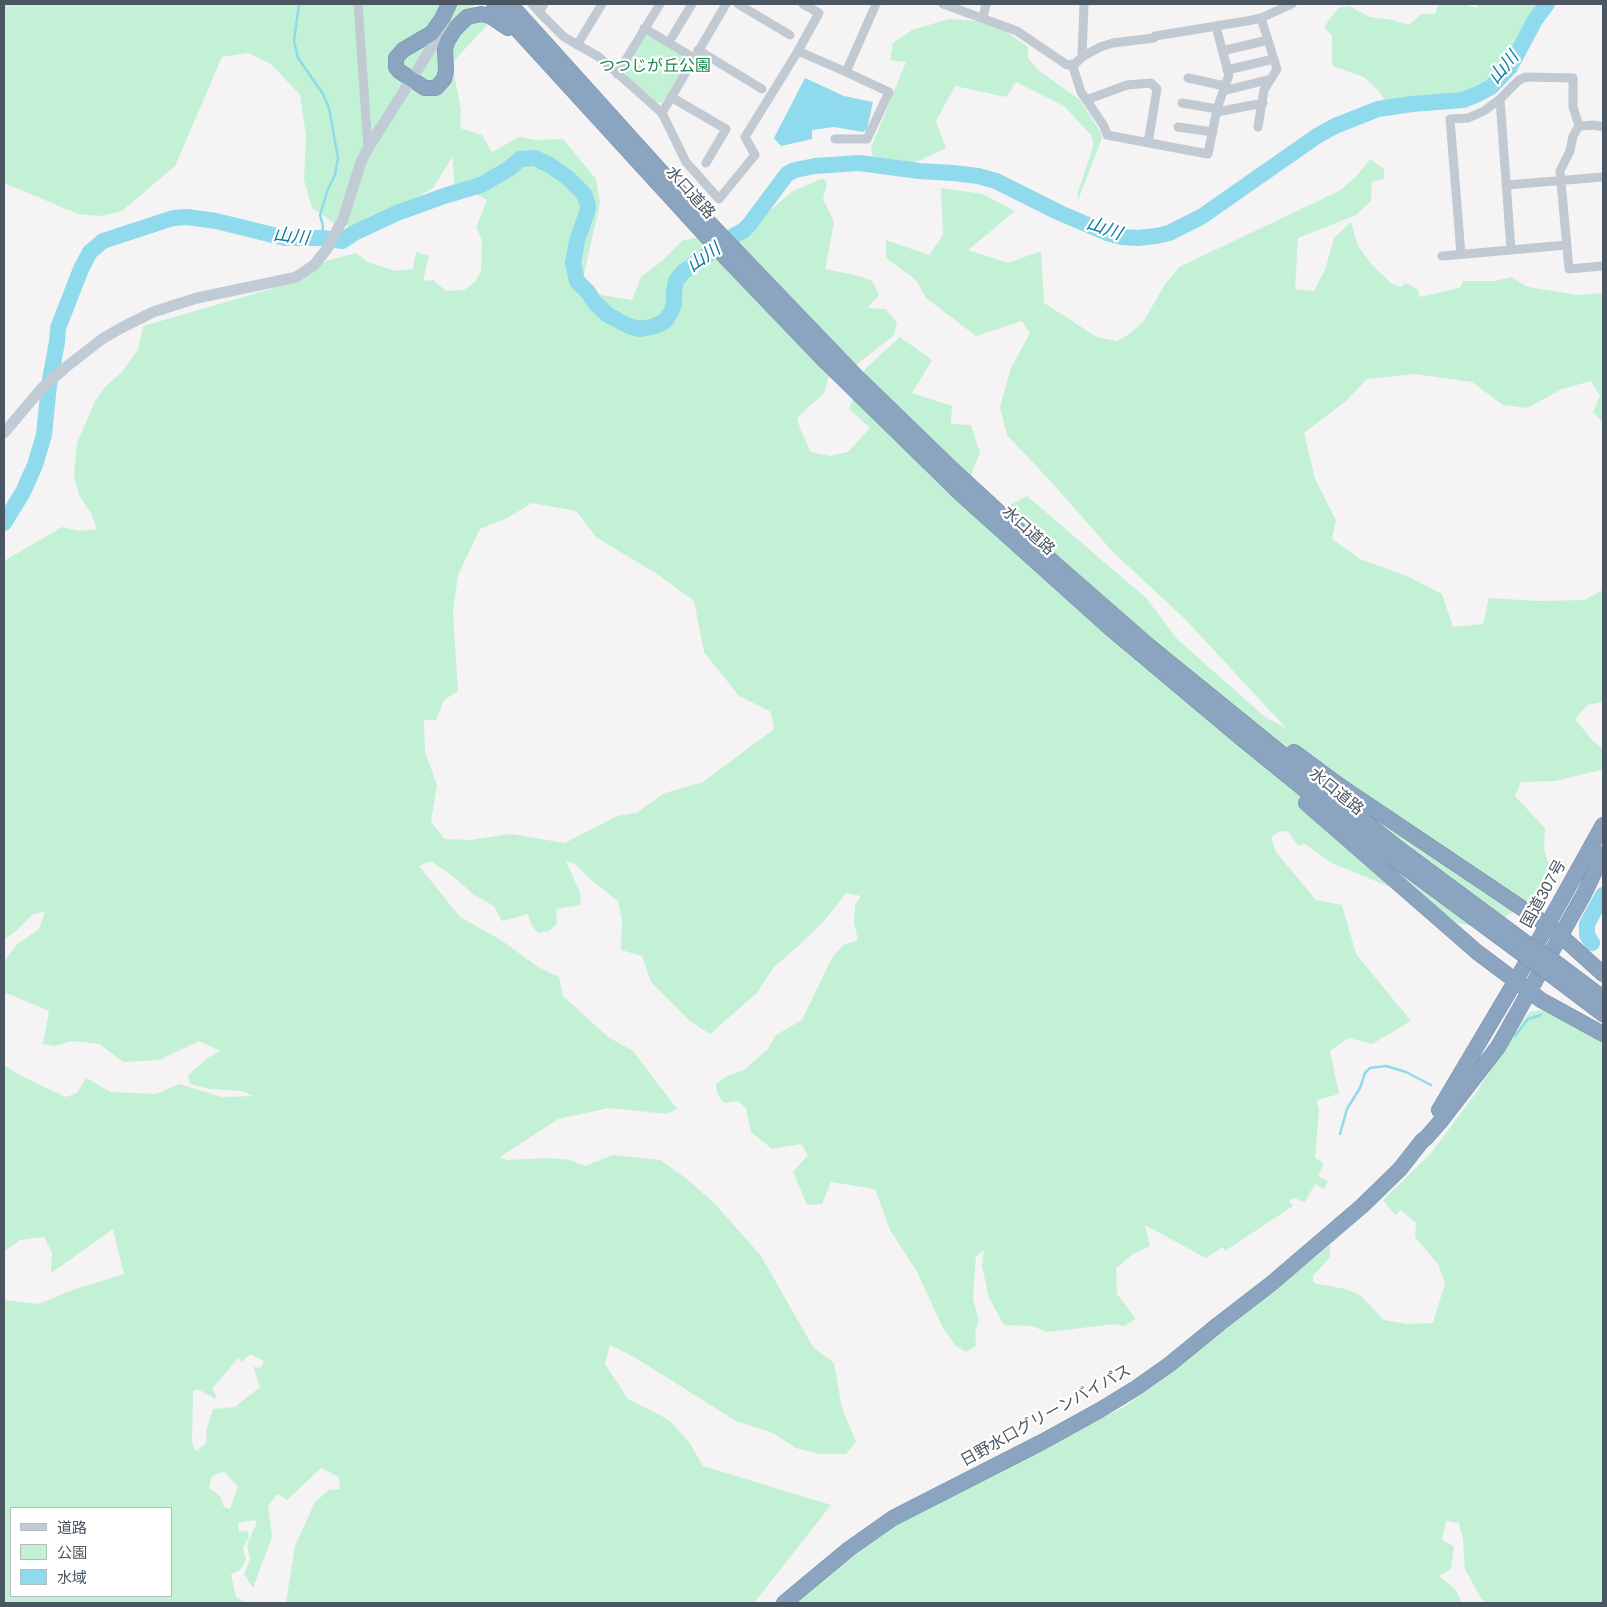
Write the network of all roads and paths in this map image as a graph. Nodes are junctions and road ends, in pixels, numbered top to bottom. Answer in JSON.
{"nodes":[{"id":1,"x":358,"y":4,"type":"edge"},
{"id":2,"x":449,"y":4,"type":"edge"},
{"id":3,"x":455,"y":4,"type":"edge"},
{"id":4,"x":494,"y":4,"type":"edge"},
{"id":5,"x":510,"y":4,"type":"edge"},
{"id":6,"x":532,"y":4,"type":"edge"},
{"id":7,"x":602,"y":4,"type":"edge"},
{"id":8,"x":660,"y":4,"type":"edge"},
{"id":9,"x":692,"y":4,"type":"edge"},
{"id":10,"x":726,"y":4,"type":"edge"},
{"id":11,"x":738,"y":4,"type":"edge"},
{"id":12,"x":803,"y":4,"type":"edge"},
{"id":13,"x":876,"y":4,"type":"edge"},
{"id":14,"x":943,"y":4,"type":"edge"},
{"id":15,"x":986,"y":4,"type":"edge"},
{"id":16,"x":1084,"y":4,"type":"edge"},
{"id":17,"x":1292,"y":4,"type":"edge"},
{"id":18,"x":542,"y":8,"type":"edge"},
{"id":19,"x":983,"y":18,"type":"junction"},
{"id":20,"x":1261,"y":18,"type":"junction"},
{"id":21,"x":1216,"y":27,"type":"junction"},
{"id":22,"x":644,"y":28,"type":"junction"},
{"id":23,"x":523,"y":35,"type":"junction"},
{"id":24,"x":790,"y":35,"type":"dead end"},
{"id":25,"x":1268,"y":40,"type":"junction"},
{"id":26,"x":669,"y":42,"type":"junction"},
{"id":27,"x":577,"y":45,"type":"junction"},
{"id":28,"x":798,"y":50,"type":"junction"},
{"id":29,"x":1222,"y":51,"type":"junction"},
{"id":30,"x":696,"y":54,"type":"junction"},
{"id":31,"x":1082,"y":57,"type":"junction"},
{"id":32,"x":1274,"y":59,"type":"junction"},
{"id":33,"x":1072,"y":64,"type":"junction"},
{"id":34,"x":1227,"y":70,"type":"junction"},
{"id":35,"x":846,"y":72,"type":"junction"},
{"id":36,"x":617,"y":74,"type":"junction"},
{"id":37,"x":1188,"y":78,"type":"dead end"},
{"id":38,"x":412,"y":79,"type":"junction"},
{"id":39,"x":1271,"y":79,"type":"junction"},
{"id":40,"x":762,"y":89,"type":"dead end"},
{"id":41,"x":1224,"y":89,"type":"junction"},
{"id":42,"x":671,"y":97,"type":"junction"},
{"id":43,"x":1500,"y":99,"type":"junction"},
{"id":44,"x":1086,"y":100,"type":"junction"},
{"id":45,"x":1182,"y":103,"type":"dead end"},
{"id":46,"x":1262,"y":103,"type":"junction"},
{"id":47,"x":1217,"y":110,"type":"junction"},
{"id":48,"x":662,"y":113,"type":"junction"},
{"id":49,"x":1579,"y":126,"type":"junction"},
{"id":50,"x":1178,"y":127,"type":"dead end"},
{"id":51,"x":1258,"y":127,"type":"dead end"},
{"id":52,"x":1603,"y":127,"type":"edge"},
{"id":53,"x":1213,"y":132,"type":"junction"},
{"id":54,"x":835,"y":139,"type":"dead end"},
{"id":55,"x":1148,"y":142,"type":"junction"},
{"id":56,"x":368,"y":148,"type":"junction"},
{"id":57,"x":706,"y":163,"type":"dead end"},
{"id":58,"x":1603,"y":177,"type":"edge"},
{"id":59,"x":1560,"y":180,"type":"junction"},
{"id":60,"x":1507,"y":185,"type":"junction"},
{"id":61,"x":708,"y":230,"type":"junction"},
{"id":62,"x":1566,"y":245,"type":"junction"},
{"id":63,"x":1511,"y":250,"type":"junction"},
{"id":64,"x":1461,"y":254,"type":"junction"},
{"id":65,"x":1442,"y":256,"type":"dead end"},
{"id":66,"x":735,"y":258,"type":"junction"},
{"id":67,"x":1603,"y":266,"type":"edge"},
{"id":68,"x":4,"y":434,"type":"edge"},
{"id":69,"x":1222,"y":706,"type":"junction"},
{"id":70,"x":1240,"y":737,"type":"junction"},
{"id":71,"x":1603,"y":825,"type":"edge"},
{"id":72,"x":1603,"y":854,"type":"edge"},
{"id":73,"x":1547,"y":925,"type":"junction"},
{"id":74,"x":1561,"y":936,"type":"junction"},
{"id":75,"x":1524,"y":948,"type":"junction"},
{"id":76,"x":1552,"y":968,"type":"junction"},
{"id":77,"x":1603,"y":974,"type":"edge"},
{"id":78,"x":1516,"y":981,"type":"junction"},
{"id":79,"x":1529,"y":990,"type":"junction"},
{"id":80,"x":1603,"y":998,"type":"edge"},
{"id":81,"x":1554,"y":1007,"type":"junction"},
{"id":82,"x":1603,"y":1014,"type":"edge"},
{"id":83,"x":1515,"y":1016,"type":"junction"},
{"id":84,"x":1603,"y":1034,"type":"edge"},
{"id":85,"x":1422,"y":1141,"type":"junction"},
{"id":86,"x":784,"y":1603,"type":"edge"}],
"edges":[{"from":1,"to":56,"type":"street"},
{"from":2,"to":38,"type":"highway"},
{"from":3,"to":38,"type":"street"},
{"from":4,"to":23,"type":"highway","name":"水口道路"},
{"from":5,"to":61,"type":"highway","name":"水口道路"},
{"from":6,"to":18,"type":"street"},
{"from":7,"to":27,"type":"street"},
{"from":8,"to":22,"type":"street"},
{"from":9,"to":26,"type":"street"},
{"from":10,"to":30,"type":"street"},
{"from":11,"to":24,"type":"street"},
{"from":12,"to":28,"type":"street"},
{"from":13,"to":35,"type":"street"},
{"from":14,"to":19,"type":"street"},
{"from":15,"to":19,"type":"street"},
{"from":16,"to":31,"type":"street"},
{"from":17,"to":20,"type":"street"},
{"from":18,"to":27,"type":"street"},
{"from":19,"to":33,"type":"street"},
{"from":20,"to":21,"type":"street"},
{"from":20,"to":25,"type":"street"},
{"from":21,"to":29,"type":"street"},
{"from":21,"to":31,"type":"street"},
{"from":22,"to":26,"type":"street"},
{"from":22,"to":36,"type":"street"},
{"from":23,"to":38,"type":"highway"},
{"from":23,"to":61,"type":"highway","name":"水口道路"},
{"from":25,"to":29,"type":"street"},
{"from":25,"to":32,"type":"street"},
{"from":26,"to":30,"type":"street"},
{"from":27,"to":36,"type":"street"},
{"from":28,"to":35,"type":"street"},
{"from":28,"to":48,"type":"street"},
{"from":29,"to":34,"type":"street"},
{"from":30,"to":40,"type":"street"},
{"from":30,"to":42,"type":"street"},
{"from":31,"to":33,"type":"street"},
{"from":32,"to":34,"type":"street"},
{"from":32,"to":39,"type":"street"},
{"from":33,"to":44,"type":"street"},
{"from":34,"to":41,"type":"street"},
{"from":35,"to":54,"type":"street"},
{"from":36,"to":48,"type":"street"},
{"from":37,"to":41,"type":"street"},
{"from":38,"to":56,"type":"street"},
{"from":39,"to":41,"type":"street"},
{"from":39,"to":46,"type":"street"},
{"from":41,"to":47,"type":"street"},
{"from":42,"to":48,"type":"street"},
{"from":42,"to":57,"type":"street"},
{"from":43,"to":49,"type":"street"},
{"from":43,"to":60,"type":"street"},
{"from":43,"to":64,"type":"street"},
{"from":44,"to":55,"type":"street"},
{"from":44,"to":55,"type":"street"},
{"from":45,"to":47,"type":"street"},
{"from":46,"to":47,"type":"street"},
{"from":46,"to":51,"type":"street"},
{"from":47,"to":53,"type":"street"},
{"from":49,"to":52,"type":"street"},
{"from":49,"to":59,"type":"street"},
{"from":50,"to":53,"type":"street"},
{"from":53,"to":55,"type":"street"},
{"from":56,"to":68,"type":"street"},
{"from":58,"to":59,"type":"street"},
{"from":59,"to":60,"type":"street"},
{"from":59,"to":62,"type":"street"},
{"from":60,"to":63,"type":"street"},
{"from":61,"to":66,"type":"highway","name":"水口道路"},
{"from":62,"to":63,"type":"street"},
{"from":62,"to":67,"type":"street"},
{"from":63,"to":64,"type":"street"},
{"from":64,"to":65,"type":"street"},
{"from":66,"to":69,"type":"highway","name":"水口道路"},
{"from":66,"to":70,"type":"highway","name":"水口道路"},
{"from":69,"to":73,"type":"highway"},
{"from":69,"to":75,"type":"highway","name":"水口道路"},
{"from":70,"to":75,"type":"highway","name":"水口道路"},
{"from":70,"to":78,"type":"highway"},
{"from":71,"to":73,"type":"highway","name":"国道307号"},
{"from":72,"to":74,"type":"highway","name":"国道307号"},
{"from":73,"to":74,"type":"highway"},
{"from":73,"to":78,"type":"highway","name":"国道307号"},
{"from":74,"to":77,"type":"highway"},
{"from":74,"to":79,"type":"highway","name":"国道307号"},
{"from":75,"to":76,"type":"highway","name":"水口道路","bridge":true},
{"from":76,"to":80,"type":"highway","name":"水口道路"},
{"from":76,"to":82,"type":"highway","name":"水口道路"},
{"from":78,"to":79,"type":"highway"},
{"from":78,"to":85,"type":"highway","name":"日野水口グリーンバイパス"},
{"from":79,"to":81,"type":"highway"},
{"from":79,"to":83,"type":"highway","name":"日野水口グリーンバイパス"},
{"from":81,"to":83,"type":"highway"},
{"from":81,"to":84,"type":"highway"},
{"from":83,"to":85,"type":"highway","name":"日野水口グリーンバイパス"},
{"from":85,"to":86,"type":"highway","name":"日野水口グリーンバイパス"}]}
